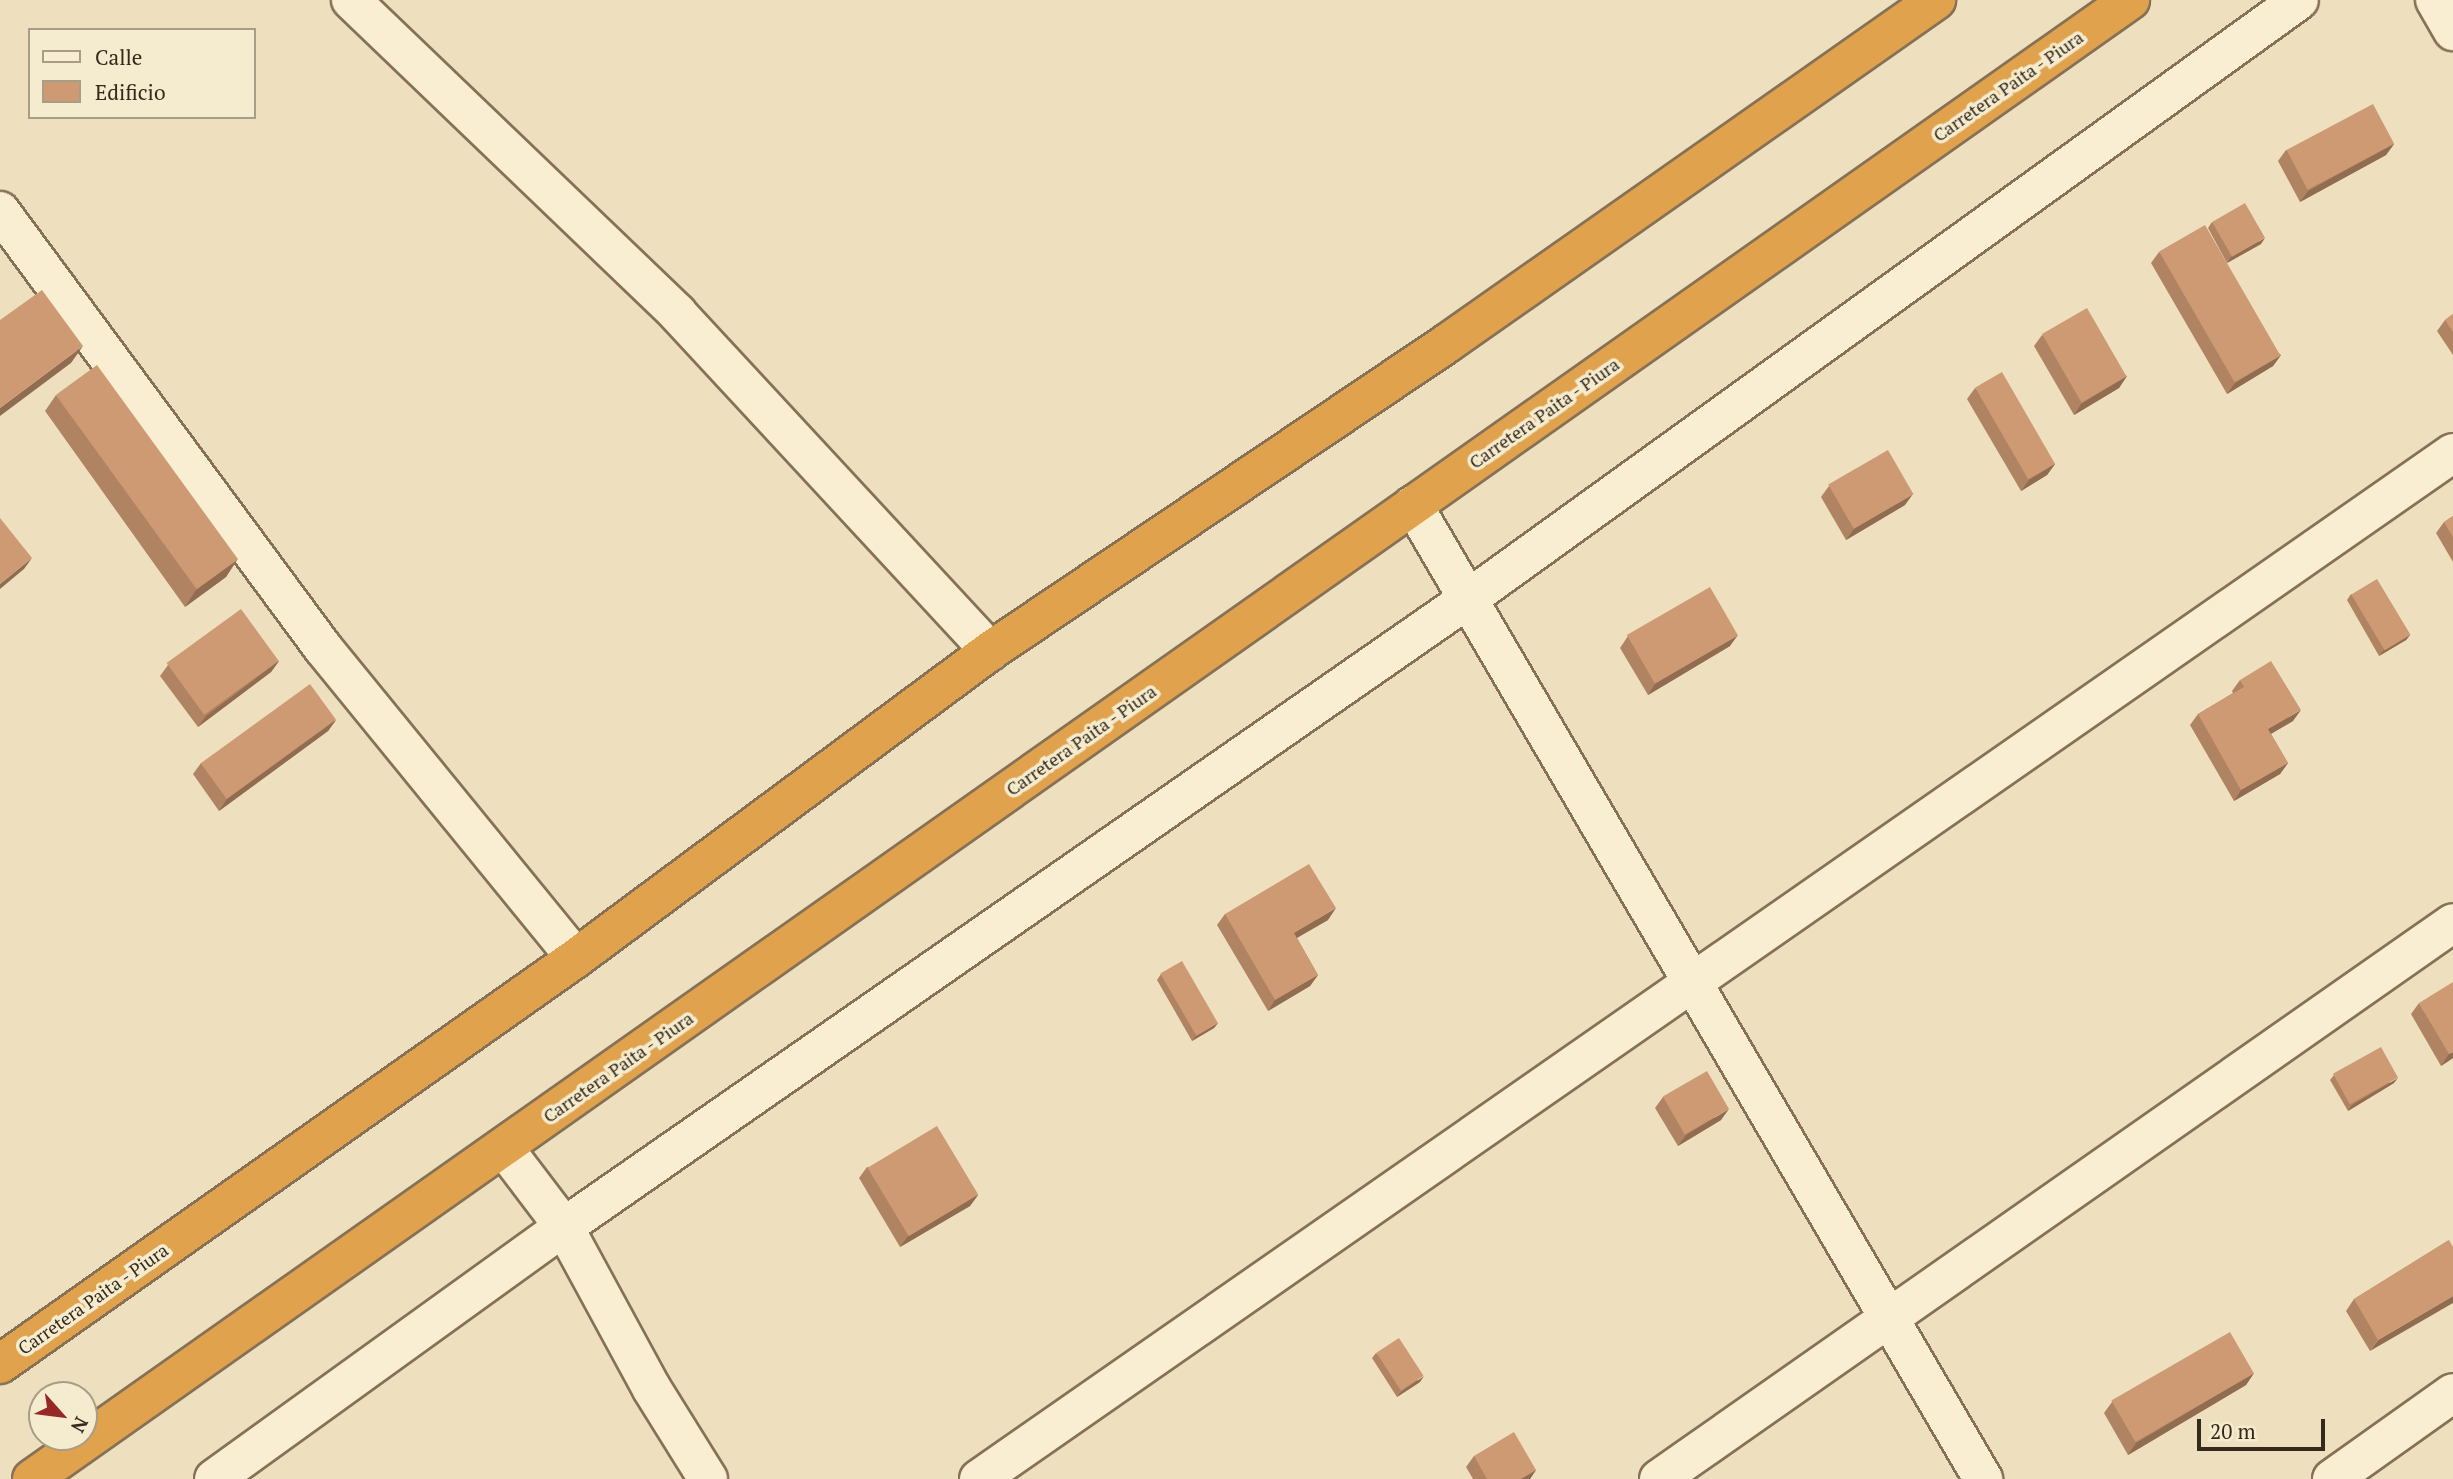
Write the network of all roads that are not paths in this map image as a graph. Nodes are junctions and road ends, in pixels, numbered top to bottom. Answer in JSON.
{"nodes":[{"id":1,"x":351,"y":0,"type":"edge"},
{"id":2,"x":1936,"y":0,"type":"edge"},
{"id":3,"x":2130,"y":0,"type":"edge"},
{"id":4,"x":2300,"y":0,"type":"edge"},
{"id":5,"x":2435,"y":0,"type":"edge"},
{"id":6,"x":2453,"y":31,"type":"edge"},
{"id":7,"x":0,"y":212,"type":"edge"},
{"id":8,"x":2453,"y":453,"type":"edge"},
{"id":9,"x":1413,"y":505,"type":"junction"},
{"id":10,"x":1468,"y":599,"type":"junction"},
{"id":11,"x":990,"y":651,"type":"junction"},
{"id":12,"x":2453,"y":923,"type":"edge"},
{"id":13,"x":576,"y":958,"type":"junction"},
{"id":14,"x":1694,"y":985,"type":"junction"},
{"id":15,"x":504,"y":1148,"type":"junction"},
{"id":16,"x":564,"y":1227,"type":"junction"},
{"id":17,"x":1889,"y":1319,"type":"junction"},
{"id":18,"x":0,"y":1364,"type":"edge"},
{"id":19,"x":2453,"y":1393,"type":"edge"},
{"id":20,"x":32,"y":1479,"type":"edge"},
{"id":21,"x":215,"y":1479,"type":"edge"},
{"id":22,"x":708,"y":1479,"type":"edge"},
{"id":23,"x":979,"y":1479,"type":"edge"},
{"id":24,"x":1659,"y":1479,"type":"edge"},
{"id":25,"x":1983,"y":1479,"type":"edge"},
{"id":26,"x":2332,"y":1479,"type":"edge"}],
"edges":[{"from":1,"to":11,"type":"street"},
{"from":2,"to":11,"type":"highway","name":"Carretera Paita - Piura"},
{"from":3,"to":9,"type":"highway","name":"Carretera Paita - Piura"},
{"from":4,"to":10,"type":"street"},
{"from":5,"to":6,"type":"street"},
{"from":7,"to":13,"type":"street"},
{"from":8,"to":14,"type":"street"},
{"from":9,"to":10,"type":"street"},
{"from":9,"to":15,"type":"highway","name":"Carretera Paita - Piura"},
{"from":10,"to":14,"type":"street"},
{"from":10,"to":16,"type":"street"},
{"from":11,"to":13,"type":"highway","name":"Carretera Paita - Piura"},
{"from":12,"to":17,"type":"street"},
{"from":13,"to":18,"type":"highway","name":"Carretera Paita - Piura"},
{"from":14,"to":17,"type":"street"},
{"from":14,"to":23,"type":"street"},
{"from":15,"to":16,"type":"street"},
{"from":15,"to":20,"type":"highway","name":"Carretera Paita - Piura"},
{"from":16,"to":21,"type":"street"},
{"from":16,"to":22,"type":"street"},
{"from":17,"to":24,"type":"street"},
{"from":17,"to":25,"type":"street"},
{"from":19,"to":26,"type":"street"}]}
